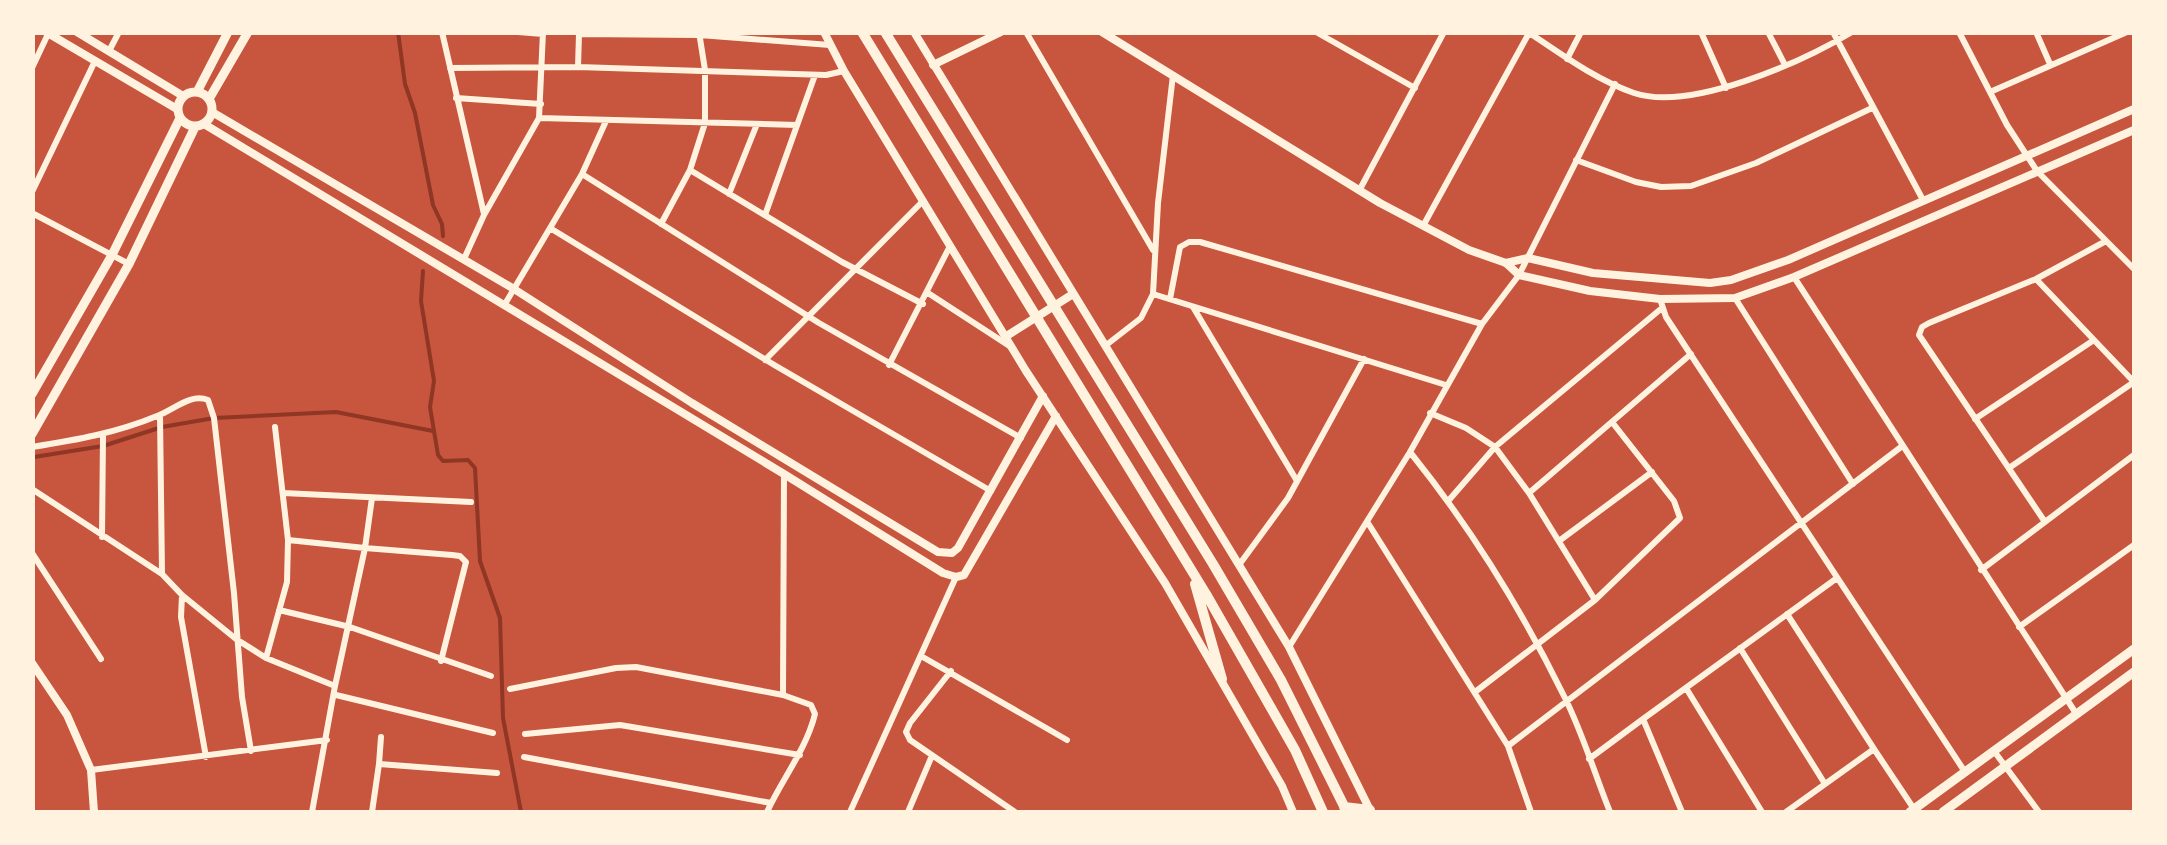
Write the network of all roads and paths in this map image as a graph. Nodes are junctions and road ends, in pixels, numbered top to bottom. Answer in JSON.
{"nodes":[{"id":1,"x":77,"y":32,"type":"edge"},
{"id":2,"x":119,"y":32,"type":"edge"},
{"id":3,"x":228,"y":32,"type":"edge"},
{"id":4,"x":248,"y":32,"type":"edge"},
{"id":5,"x":442,"y":32,"type":"edge"},
{"id":6,"x":518,"y":32,"type":"edge"},
{"id":7,"x":824,"y":32,"type":"edge"},
{"id":8,"x":862,"y":32,"type":"edge"},
{"id":9,"x":885,"y":32,"type":"edge"},
{"id":10,"x":914,"y":32,"type":"edge"},
{"id":11,"x":1001,"y":32,"type":"edge"},
{"id":12,"x":1026,"y":32,"type":"edge"},
{"id":13,"x":1102,"y":32,"type":"edge"},
{"id":14,"x":1316,"y":32,"type":"edge"},
{"id":15,"x":1444,"y":32,"type":"edge"},
{"id":16,"x":1581,"y":32,"type":"edge"},
{"id":17,"x":1701,"y":32,"type":"edge"},
{"id":18,"x":1768,"y":32,"type":"edge"},
{"id":19,"x":1833,"y":32,"type":"edge"},
{"id":20,"x":1852,"y":32,"type":"edge"},
{"id":21,"x":1959,"y":32,"type":"edge"},
{"id":22,"x":2036,"y":32,"type":"edge"},
{"id":23,"x":2127,"y":32,"type":"edge"},
{"id":24,"x":47,"y":33,"type":"edge"},
{"id":25,"x":543,"y":33,"type":"edge"},
{"id":26,"x":1529,"y":33,"type":"edge"},
{"id":27,"x":578,"y":34,"type":"edge"},
{"id":28,"x":699,"y":34,"type":"edge"},
{"id":29,"x":975,"y":37,"type":"edge"},
{"id":30,"x":1838,"y":41,"type":"junction"},
{"id":31,"x":830,"y":45,"type":"junction"},
{"id":32,"x":109,"y":51,"type":"junction"},
{"id":33,"x":1567,"y":59,"type":"junction"},
{"id":34,"x":95,"y":61,"type":"junction"},
{"id":35,"x":933,"y":64,"type":"junction"},
{"id":36,"x":2050,"y":64,"type":"junction"},
{"id":37,"x":1785,"y":65,"type":"junction"},
{"id":38,"x":32,"y":68,"type":"edge"},
{"id":39,"x":450,"y":68,"type":"junction"},
{"id":40,"x":544,"y":68,"type":"junction"},
{"id":41,"x":578,"y":68,"type":"junction"},
{"id":42,"x":705,"y":70,"type":"junction"},
{"id":43,"x":844,"y":70,"type":"junction"},
{"id":44,"x":815,"y":75,"type":"junction"},
{"id":45,"x":1174,"y":75,"type":"junction"},
{"id":46,"x":1615,"y":84,"type":"junction"},
{"id":47,"x":1415,"y":88,"type":"junction"},
{"id":48,"x":1726,"y":88,"type":"junction"},
{"id":49,"x":198,"y":92,"type":"junction"},
{"id":50,"x":1990,"y":92,"type":"junction"},
{"id":51,"x":183,"y":96,"type":"junction"},
{"id":52,"x":456,"y":98,"type":"junction"},
{"id":53,"x":209,"y":99,"type":"junction"},
{"id":54,"x":541,"y":104,"type":"junction"},
{"id":55,"x":1872,"y":108,"type":"junction"},
{"id":56,"x":2134,"y":110,"type":"edge"},
{"id":57,"x":212,"y":112,"type":"junction"},
{"id":58,"x":178,"y":113,"type":"junction"},
{"id":59,"x":538,"y":118,"type":"junction"},
{"id":60,"x":606,"y":120,"type":"junction"},
{"id":61,"x":705,"y":123,"type":"junction"},
{"id":62,"x":757,"y":124,"type":"junction"},
{"id":63,"x":797,"y":125,"type":"junction"},
{"id":64,"x":199,"y":126,"type":"junction"},
{"id":65,"x":2134,"y":130,"type":"edge"},
{"id":66,"x":2027,"y":156,"type":"junction"},
{"id":67,"x":1576,"y":160,"type":"junction"},
{"id":68,"x":690,"y":170,"type":"junction"},
{"id":69,"x":2038,"y":171,"type":"junction"},
{"id":70,"x":582,"y":174,"type":"junction"},
{"id":71,"x":1359,"y":191,"type":"junction"},
{"id":72,"x":32,"y":192,"type":"edge"},
{"id":73,"x":730,"y":194,"type":"junction"},
{"id":74,"x":1923,"y":200,"type":"junction"},
{"id":75,"x":923,"y":201,"type":"junction"},
{"id":76,"x":32,"y":213,"type":"edge"},
{"id":77,"x":484,"y":215,"type":"junction"},
{"id":78,"x":765,"y":216,"type":"junction"},
{"id":79,"x":661,"y":224,"type":"junction"},
{"id":80,"x":1423,"y":226,"type":"junction"},
{"id":81,"x":550,"y":228,"type":"junction"},
{"id":82,"x":2106,"y":241,"type":"junction"},
{"id":83,"x":440,"y":244,"type":"junction"},
{"id":84,"x":950,"y":246,"type":"junction"},
{"id":85,"x":1154,"y":251,"type":"junction"},
{"id":86,"x":112,"y":255,"type":"junction"},
{"id":87,"x":1528,"y":258,"type":"junction"},
{"id":88,"x":431,"y":260,"type":"junction"},
{"id":89,"x":464,"y":260,"type":"junction"},
{"id":90,"x":1506,"y":263,"type":"junction"},
{"id":91,"x":129,"y":264,"type":"junction"},
{"id":92,"x":855,"y":269,"type":"junction"},
{"id":93,"x":2134,"y":269,"type":"edge"},
{"id":94,"x":1519,"y":275,"type":"junction"},
{"id":95,"x":1794,"y":278,"type":"junction"},
{"id":96,"x":2036,"y":279,"type":"junction"},
{"id":97,"x":514,"y":289,"type":"junction"},
{"id":98,"x":928,"y":293,"type":"junction"},
{"id":99,"x":1073,"y":294,"type":"junction"},
{"id":100,"x":1153,"y":294,"type":"junction"},
{"id":101,"x":1735,"y":298,"type":"junction"},
{"id":102,"x":1170,"y":299,"type":"junction"},
{"id":103,"x":1661,"y":303,"type":"junction"},
{"id":104,"x":505,"y":304,"type":"junction"},
{"id":105,"x":923,"y":304,"type":"junction"},
{"id":106,"x":1192,"y":306,"type":"junction"},
{"id":107,"x":807,"y":316,"type":"junction"},
{"id":108,"x":1482,"y":324,"type":"junction"},
{"id":109,"x":1005,"y":336,"type":"junction"},
{"id":110,"x":2094,"y":340,"type":"junction"},
{"id":111,"x":1104,"y":346,"type":"junction"},
{"id":112,"x":1012,"y":348,"type":"junction"},
{"id":113,"x":1692,"y":353,"type":"junction"},
{"id":114,"x":1364,"y":359,"type":"junction"},
{"id":115,"x":765,"y":360,"type":"junction"},
{"id":116,"x":889,"y":365,"type":"junction"},
{"id":117,"x":2134,"y":382,"type":"edge"},
{"id":118,"x":1446,"y":385,"type":"junction"},
{"id":119,"x":32,"y":394,"type":"edge"},
{"id":120,"x":1043,"y":396,"type":"junction"},
{"id":121,"x":1430,"y":413,"type":"junction"},
{"id":122,"x":160,"y":415,"type":"junction"},
{"id":123,"x":1056,"y":416,"type":"junction"},
{"id":124,"x":1975,"y":419,"type":"junction"},
{"id":125,"x":1612,"y":422,"type":"junction"},
{"id":126,"x":275,"y":427,"type":"dead end"},
{"id":127,"x":32,"y":434,"type":"edge"},
{"id":128,"x":103,"y":436,"type":"junction"},
{"id":129,"x":1021,"y":438,"type":"junction"},
{"id":130,"x":1496,"y":446,"type":"junction"},
{"id":131,"x":32,"y":447,"type":"edge"},
{"id":132,"x":1901,"y":447,"type":"junction"},
{"id":133,"x":1410,"y":452,"type":"junction"},
{"id":134,"x":2134,"y":455,"type":"edge"},
{"id":135,"x":2009,"y":468,"type":"junction"},
{"id":136,"x":1652,"y":472,"type":"junction"},
{"id":137,"x":784,"y":474,"type":"junction"},
{"id":138,"x":1297,"y":481,"type":"junction"},
{"id":139,"x":1853,"y":484,"type":"junction"},
{"id":140,"x":32,"y":489,"type":"edge"},
{"id":141,"x":991,"y":491,"type":"junction"},
{"id":142,"x":282,"y":492,"type":"junction"},
{"id":143,"x":1529,"y":493,"type":"junction"},
{"id":144,"x":372,"y":498,"type":"junction"},
{"id":145,"x":1448,"y":500,"type":"junction"},
{"id":146,"x":471,"y":502,"type":"dead end"},
{"id":147,"x":1368,"y":522,"type":"junction"},
{"id":148,"x":2045,"y":522,"type":"junction"},
{"id":149,"x":1802,"y":524,"type":"junction"},
{"id":150,"x":102,"y":537,"type":"junction"},
{"id":151,"x":288,"y":540,"type":"junction"},
{"id":152,"x":1559,"y":541,"type":"junction"},
{"id":153,"x":2134,"y":545,"type":"edge"},
{"id":154,"x":365,"y":548,"type":"junction"},
{"id":155,"x":32,"y":553,"type":"edge"},
{"id":156,"x":1238,"y":566,"type":"junction"},
{"id":157,"x":1981,"y":570,"type":"junction"},
{"id":158,"x":1192,"y":572,"type":"junction"},
{"id":159,"x":162,"y":574,"type":"junction"},
{"id":160,"x":956,"y":577,"type":"junction"},
{"id":161,"x":1837,"y":578,"type":"junction"},
{"id":162,"x":182,"y":595,"type":"junction"},
{"id":163,"x":1595,"y":600,"type":"junction"},
{"id":164,"x":279,"y":610,"type":"junction"},
{"id":165,"x":1787,"y":614,"type":"junction"},
{"id":166,"x":350,"y":627,"type":"junction"},
{"id":167,"x":2018,"y":627,"type":"junction"},
{"id":168,"x":236,"y":640,"type":"junction"},
{"id":169,"x":1537,"y":644,"type":"junction"},
{"id":170,"x":1289,"y":646,"type":"junction"},
{"id":171,"x":1740,"y":648,"type":"junction"},
{"id":172,"x":2134,"y":649,"type":"edge"},
{"id":173,"x":921,"y":656,"type":"junction"},
{"id":174,"x":266,"y":658,"type":"junction"},
{"id":175,"x":102,"y":659,"type":"dead end"},
{"id":176,"x":441,"y":661,"type":"junction"},
{"id":177,"x":32,"y":663,"type":"edge"},
{"id":178,"x":952,"y":671,"type":"junction"},
{"id":179,"x":2134,"y":672,"type":"edge"},
{"id":180,"x":491,"y":676,"type":"dead end"},
{"id":181,"x":1222,"y":679,"type":"junction"},
{"id":182,"x":1686,"y":688,"type":"junction"},
{"id":183,"x":510,"y":689,"type":"dead end"},
{"id":184,"x":336,"y":690,"type":"junction"},
{"id":185,"x":1475,"y":692,"type":"junction"},
{"id":186,"x":783,"y":695,"type":"junction"},
{"id":187,"x":2066,"y":699,"type":"junction"},
{"id":188,"x":1567,"y":701,"type":"junction"},
{"id":189,"x":2076,"y":715,"type":"junction"},
{"id":190,"x":1644,"y":720,"type":"junction"},
{"id":191,"x":493,"y":733,"type":"dead end"},
{"id":192,"x":525,"y":734,"type":"dead end"},
{"id":193,"x":381,"y":737,"type":"dead end"},
{"id":194,"x":327,"y":740,"type":"junction"},
{"id":195,"x":1066,"y":740,"type":"dead end"},
{"id":196,"x":1508,"y":746,"type":"junction"},
{"id":197,"x":1874,"y":749,"type":"junction"},
{"id":198,"x":251,"y":751,"type":"junction"},
{"id":199,"x":1994,"y":751,"type":"junction"},
{"id":200,"x":800,"y":756,"type":"junction"},
{"id":201,"x":206,"y":757,"type":"junction"},
{"id":202,"x":524,"y":757,"type":"dead end"},
{"id":203,"x":931,"y":758,"type":"junction"},
{"id":204,"x":1589,"y":759,"type":"junction"},
{"id":205,"x":379,"y":764,"type":"junction"},
{"id":206,"x":2006,"y":766,"type":"junction"},
{"id":207,"x":90,"y":770,"type":"junction"},
{"id":208,"x":1966,"y":772,"type":"junction"},
{"id":209,"x":497,"y":773,"type":"dead end"},
{"id":210,"x":1826,"y":784,"type":"junction"},
{"id":211,"x":771,"y":803,"type":"junction"},
{"id":212,"x":1346,"y":810,"type":"edge"},
{"id":213,"x":1371,"y":811,"type":"edge"},
{"id":214,"x":1912,"y":811,"type":"edge"},
{"id":215,"x":94,"y":812,"type":"edge"},
{"id":216,"x":312,"y":812,"type":"edge"},
{"id":217,"x":372,"y":812,"type":"edge"},
{"id":218,"x":767,"y":812,"type":"edge"},
{"id":219,"x":850,"y":812,"type":"edge"},
{"id":220,"x":908,"y":812,"type":"edge"},
{"id":221,"x":1015,"y":812,"type":"edge"},
{"id":222,"x":1293,"y":812,"type":"edge"},
{"id":223,"x":1324,"y":812,"type":"edge"},
{"id":224,"x":1531,"y":812,"type":"edge"},
{"id":225,"x":1610,"y":812,"type":"edge"},
{"id":226,"x":1682,"y":812,"type":"edge"},
{"id":227,"x":1762,"y":812,"type":"edge"},
{"id":228,"x":1786,"y":812,"type":"edge"},
{"id":229,"x":1942,"y":812,"type":"edge"},
{"id":230,"x":2039,"y":812,"type":"edge"}],
"edges":[{"from":1,"to":32,"type":"street"},
{"from":2,"to":32,"type":"street"},
{"from":3,"to":49,"type":"main road"},
{"from":4,"to":53,"type":"main road"},
{"from":5,"to":39,"type":"street"},
{"from":6,"to":25,"type":"street"},
{"from":7,"to":31,"type":"street"},
{"from":8,"to":158,"type":"highway"},
{"from":9,"to":212,"type":"highway"},
{"from":10,"to":35,"type":"street"},
{"from":11,"to":29,"type":"street"},
{"from":12,"to":85,"type":"street"},
{"from":13,"to":45,"type":"street"},
{"from":14,"to":47,"type":"street"},
{"from":15,"to":47,"type":"street"},
{"from":16,"to":33,"type":"street"},
{"from":17,"to":48,"type":"street"},
{"from":18,"to":37,"type":"street"},
{"from":19,"to":30,"type":"street"},
{"from":20,"to":30,"type":"street"},
{"from":21,"to":50,"type":"street"},
{"from":22,"to":36,"type":"street"},
{"from":23,"to":36,"type":"street"},
{"from":24,"to":34,"type":"street"},
{"from":24,"to":38,"type":"street"},
{"from":25,"to":40,"type":"street"},
{"from":26,"to":33,"type":"street"},
{"from":26,"to":80,"type":"street"},
{"from":27,"to":28,"type":"street"},
{"from":27,"to":41,"type":"street"},
{"from":28,"to":31,"type":"street"},
{"from":28,"to":42,"type":"street"},
{"from":29,"to":35,"type":"street"},
{"from":30,"to":37,"type":"street"},
{"from":30,"to":55,"type":"street"},
{"from":31,"to":43,"type":"street"},
{"from":32,"to":51,"type":"street"},
{"from":33,"to":46,"type":"street"},
{"from":34,"to":58,"type":"street"},
{"from":34,"to":72,"type":"street"},
{"from":35,"to":99,"type":"street"},
{"from":36,"to":50,"type":"street"},
{"from":37,"to":48,"type":"street"},
{"from":39,"to":40,"type":"street"},
{"from":39,"to":52,"type":"street"},
{"from":40,"to":41,"type":"street"},
{"from":40,"to":54,"type":"street"},
{"from":41,"to":42,"type":"street"},
{"from":42,"to":44,"type":"street"},
{"from":42,"to":61,"type":"street"},
{"from":43,"to":44,"type":"street"},
{"from":43,"to":75,"type":"street"},
{"from":44,"to":63,"type":"street"},
{"from":45,"to":71,"type":"street"},
{"from":45,"to":85,"type":"street"},
{"from":46,"to":48,"type":"street"},
{"from":46,"to":67,"type":"street"},
{"from":47,"to":71,"type":"street"},
{"from":49,"to":51,"type":"main road"},
{"from":49,"to":53,"type":"main road"},
{"from":50,"to":66,"type":"street"},
{"from":51,"to":58,"type":"main road"},
{"from":52,"to":54,"type":"street"},
{"from":52,"to":77,"type":"street"},
{"from":53,"to":57,"type":"main road"},
{"from":54,"to":59,"type":"street"},
{"from":55,"to":67,"type":"street"},
{"from":55,"to":74,"type":"street"},
{"from":56,"to":66,"type":"street"},
{"from":57,"to":64,"type":"main road"},
{"from":57,"to":83,"type":"street"},
{"from":58,"to":64,"type":"main road"},
{"from":58,"to":86,"type":"main road"},
{"from":59,"to":60,"type":"street"},
{"from":59,"to":77,"type":"street"},
{"from":60,"to":61,"type":"street"},
{"from":60,"to":70,"type":"street"},
{"from":61,"to":62,"type":"street"},
{"from":61,"to":68,"type":"street"},
{"from":62,"to":63,"type":"street"},
{"from":62,"to":73,"type":"street"},
{"from":63,"to":78,"type":"street"},
{"from":64,"to":88,"type":"street"},
{"from":64,"to":91,"type":"main road"},
{"from":65,"to":69,"type":"street"},
{"from":66,"to":69,"type":"street"},
{"from":66,"to":74,"type":"street"},
{"from":67,"to":87,"type":"street"},
{"from":68,"to":73,"type":"street"},
{"from":68,"to":79,"type":"street"},
{"from":69,"to":82,"type":"street"},
{"from":69,"to":95,"type":"street"},
{"from":70,"to":79,"type":"street"},
{"from":70,"to":81,"type":"street"},
{"from":71,"to":80,"type":"street"},
{"from":73,"to":78,"type":"street"},
{"from":74,"to":87,"type":"street"},
{"from":75,"to":84,"type":"street"},
{"from":75,"to":92,"type":"street"},
{"from":76,"to":86,"type":"street"},
{"from":77,"to":89,"type":"street"},
{"from":78,"to":92,"type":"street"},
{"from":79,"to":107,"type":"street"},
{"from":80,"to":90,"type":"street"},
{"from":81,"to":97,"type":"street"},
{"from":81,"to":115,"type":"street"},
{"from":82,"to":93,"type":"street"},
{"from":82,"to":96,"type":"street"},
{"from":83,"to":88,"type":"street"},
{"from":83,"to":89,"type":"street"},
{"from":84,"to":98,"type":"street"},
{"from":84,"to":109,"type":"street"},
{"from":85,"to":100,"type":"street"},
{"from":86,"to":91,"type":"street"},
{"from":86,"to":119,"type":"main road"},
{"from":87,"to":90,"type":"street"},
{"from":87,"to":94,"type":"street"},
{"from":88,"to":104,"type":"street"},
{"from":89,"to":97,"type":"street"},
{"from":90,"to":94,"type":"street"},
{"from":91,"to":127,"type":"main road"},
{"from":92,"to":105,"type":"street"},
{"from":92,"to":107,"type":"street"},
{"from":94,"to":103,"type":"street"},
{"from":94,"to":108,"type":"street"},
{"from":95,"to":101,"type":"street"},
{"from":95,"to":132,"type":"street"},
{"from":96,"to":110,"type":"street"},
{"from":96,"to":124,"type":"street"},
{"from":97,"to":104,"type":"street"},
{"from":97,"to":141,"type":"street"},
{"from":98,"to":105,"type":"street"},
{"from":98,"to":112,"type":"street"},
{"from":99,"to":109,"type":"street"},
{"from":99,"to":111,"type":"street"},
{"from":100,"to":102,"type":"street"},
{"from":100,"to":111,"type":"street"},
{"from":101,"to":103,"type":"street"},
{"from":101,"to":139,"type":"street"},
{"from":102,"to":106,"type":"street"},
{"from":102,"to":108,"type":"street"},
{"from":103,"to":113,"type":"street"},
{"from":103,"to":130,"type":"street"},
{"from":104,"to":137,"type":"street"},
{"from":105,"to":116,"type":"street"},
{"from":106,"to":114,"type":"street"},
{"from":106,"to":138,"type":"street"},
{"from":107,"to":115,"type":"street"},
{"from":107,"to":116,"type":"street"},
{"from":108,"to":118,"type":"street"},
{"from":109,"to":112,"type":"street"},
{"from":110,"to":117,"type":"street"},
{"from":110,"to":124,"type":"street"},
{"from":111,"to":156,"type":"street"},
{"from":112,"to":120,"type":"street"},
{"from":113,"to":125,"type":"street"},
{"from":113,"to":149,"type":"street"},
{"from":114,"to":118,"type":"street"},
{"from":114,"to":138,"type":"street"},
{"from":115,"to":141,"type":"street"},
{"from":116,"to":129,"type":"street"},
{"from":117,"to":135,"type":"street"},
{"from":118,"to":121,"type":"street"},
{"from":120,"to":123,"type":"street"},
{"from":120,"to":129,"type":"street"},
{"from":121,"to":130,"type":"street"},
{"from":121,"to":133,"type":"street"},
{"from":122,"to":128,"type":"street"},
{"from":122,"to":159,"type":"street"},
{"from":122,"to":168,"type":"street"},
{"from":123,"to":160,"type":"street"},
{"from":123,"to":181,"type":"street"},
{"from":124,"to":135,"type":"street"},
{"from":125,"to":136,"type":"street"},
{"from":125,"to":143,"type":"street"},
{"from":126,"to":142,"type":"street"},
{"from":128,"to":131,"type":"street"},
{"from":128,"to":150,"type":"street"},
{"from":129,"to":141,"type":"street"},
{"from":130,"to":143,"type":"street"},
{"from":130,"to":145,"type":"street"},
{"from":132,"to":139,"type":"street"},
{"from":132,"to":157,"type":"street"},
{"from":133,"to":145,"type":"street"},
{"from":133,"to":147,"type":"street"},
{"from":134,"to":148,"type":"street"},
{"from":135,"to":148,"type":"street"},
{"from":136,"to":152,"type":"street"},
{"from":136,"to":163,"type":"street"},
{"from":137,"to":160,"type":"street"},
{"from":137,"to":186,"type":"street"},
{"from":138,"to":156,"type":"street"},
{"from":139,"to":149,"type":"street"},
{"from":140,"to":150,"type":"street"},
{"from":142,"to":144,"type":"street"},
{"from":142,"to":151,"type":"street"},
{"from":143,"to":152,"type":"street"},
{"from":144,"to":146,"type":"street"},
{"from":144,"to":154,"type":"street"},
{"from":145,"to":169,"type":"street"},
{"from":147,"to":170,"type":"street"},
{"from":147,"to":185,"type":"street"},
{"from":148,"to":157,"type":"street"},
{"from":149,"to":161,"type":"street"},
{"from":149,"to":188,"type":"street"},
{"from":150,"to":159,"type":"street"},
{"from":151,"to":154,"type":"street"},
{"from":151,"to":164,"type":"street"},
{"from":152,"to":163,"type":"street"},
{"from":153,"to":167,"type":"street"},
{"from":154,"to":166,"type":"street"},
{"from":154,"to":176,"type":"street"},
{"from":155,"to":175,"type":"street"},
{"from":156,"to":170,"type":"street"},
{"from":157,"to":167,"type":"street"},
{"from":158,"to":181,"type":"highway"},
{"from":158,"to":223,"type":"highway"},
{"from":159,"to":162,"type":"street"},
{"from":160,"to":173,"type":"street"},
{"from":161,"to":165,"type":"street"},
{"from":161,"to":208,"type":"street"},
{"from":162,"to":168,"type":"street"},
{"from":162,"to":201,"type":"street"},
{"from":163,"to":169,"type":"street"},
{"from":164,"to":166,"type":"street"},
{"from":164,"to":174,"type":"street"},
{"from":165,"to":171,"type":"street"},
{"from":165,"to":197,"type":"street"},
{"from":166,"to":176,"type":"street"},
{"from":166,"to":184,"type":"street"},
{"from":167,"to":187,"type":"street"},
{"from":168,"to":174,"type":"street"},
{"from":168,"to":198,"type":"street"},
{"from":169,"to":185,"type":"street"},
{"from":169,"to":188,"type":"street"},
{"from":170,"to":213,"type":"street"},
{"from":171,"to":182,"type":"street"},
{"from":171,"to":210,"type":"street"},
{"from":172,"to":187,"type":"main road"},
{"from":173,"to":178,"type":"street"},
{"from":173,"to":219,"type":"street"},
{"from":174,"to":184,"type":"street"},
{"from":176,"to":180,"type":"street"},
{"from":177,"to":207,"type":"street"},
{"from":178,"to":195,"type":"street"},
{"from":178,"to":203,"type":"street"},
{"from":179,"to":189,"type":"main road"},
{"from":181,"to":222,"type":"street"},
{"from":182,"to":190,"type":"street"},
{"from":182,"to":227,"type":"street"},
{"from":183,"to":186,"type":"street"},
{"from":184,"to":191,"type":"street"},
{"from":184,"to":194,"type":"street"},
{"from":185,"to":196,"type":"street"},
{"from":186,"to":200,"type":"street"},
{"from":187,"to":189,"type":"street"},
{"from":187,"to":199,"type":"main road"},
{"from":188,"to":196,"type":"street"},
{"from":188,"to":204,"type":"street"},
{"from":189,"to":206,"type":"main road"},
{"from":190,"to":204,"type":"street"},
{"from":190,"to":226,"type":"street"},
{"from":192,"to":200,"type":"street"},
{"from":193,"to":205,"type":"street"},
{"from":194,"to":198,"type":"street"},
{"from":194,"to":216,"type":"street"},
{"from":196,"to":224,"type":"street"},
{"from":197,"to":210,"type":"street"},
{"from":197,"to":214,"type":"street"},
{"from":198,"to":201,"type":"street"},
{"from":199,"to":206,"type":"street"},
{"from":199,"to":208,"type":"main road"},
{"from":200,"to":211,"type":"street"},
{"from":201,"to":207,"type":"street"},
{"from":202,"to":211,"type":"street"},
{"from":203,"to":220,"type":"street"},
{"from":203,"to":221,"type":"street"},
{"from":204,"to":225,"type":"street"},
{"from":205,"to":209,"type":"street"},
{"from":205,"to":217,"type":"street"},
{"from":206,"to":229,"type":"main road"},
{"from":206,"to":230,"type":"street"},
{"from":207,"to":215,"type":"street"},
{"from":208,"to":214,"type":"main road"},
{"from":210,"to":228,"type":"street"},
{"from":211,"to":218,"type":"street"},
{"from":212,"to":213,"type":"highway"}]}
